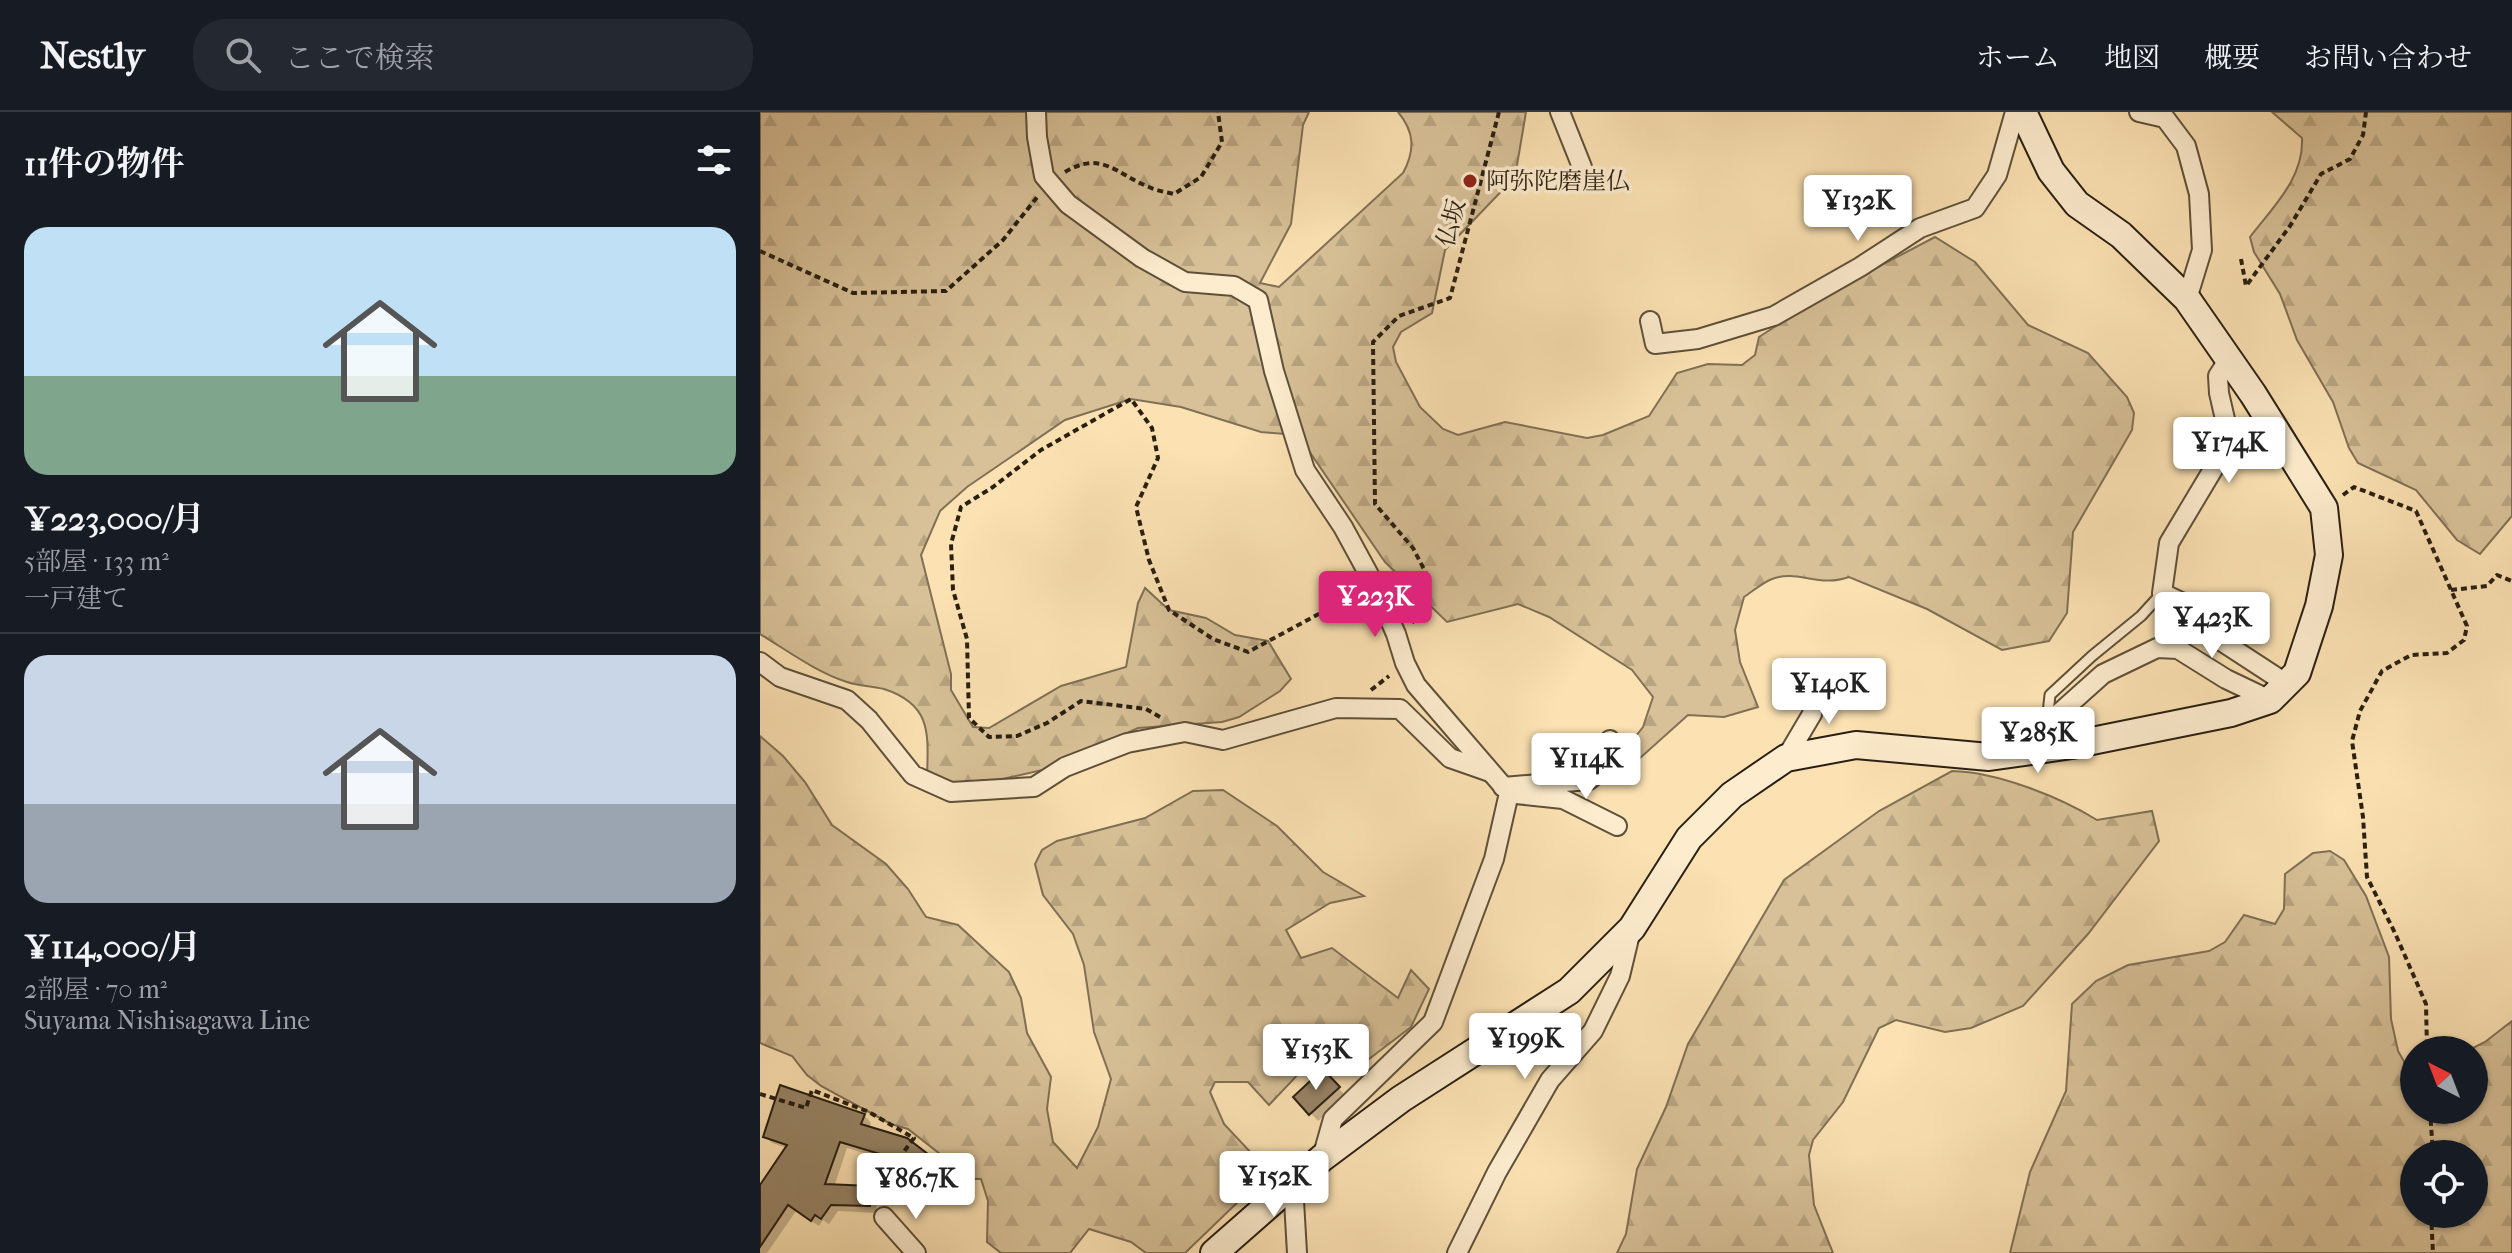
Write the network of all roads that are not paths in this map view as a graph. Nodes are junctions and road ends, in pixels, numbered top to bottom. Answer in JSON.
{"nodes":[{"id":1,"x":1036,"y":112,"type":"edge"},
{"id":2,"x":1560,"y":112,"type":"edge"},
{"id":3,"x":2015,"y":112,"type":"edge"},
{"id":4,"x":2023,"y":112,"type":"edge"},
{"id":5,"x":2139,"y":112,"type":"edge"},
{"id":6,"x":1582,"y":167,"type":"dead end"},
{"id":7,"x":2187,"y":299,"type":"junction"},
{"id":8,"x":1650,"y":321,"type":"dead end"},
{"id":9,"x":2229,"y":359,"type":"junction"},
{"id":10,"x":2162,"y":593,"type":"junction"},
{"id":11,"x":760,"y":662,"type":"edge"},
{"id":12,"x":1817,"y":675,"type":"dead end"},
{"id":13,"x":2278,"y":692,"type":"junction"},
{"id":14,"x":2046,"y":725,"type":"junction"},
{"id":15,"x":1610,"y":740,"type":"dead end"},
{"id":16,"x":2028,"y":751,"type":"junction"},
{"id":17,"x":1786,"y":758,"type":"junction"},
{"id":18,"x":1502,"y":785,"type":"junction"},
{"id":19,"x":1617,"y":826,"type":"dead end"},
{"id":20,"x":1632,"y":928,"type":"junction"},
{"id":21,"x":1322,"y":1158,"type":"junction"},
{"id":22,"x":1293,"y":1183,"type":"junction"},
{"id":23,"x":884,"y":1217,"type":"road end"},
{"id":24,"x":916,"y":1253,"type":"edge"},
{"id":25,"x":1214,"y":1253,"type":"edge"},
{"id":26,"x":1297,"y":1253,"type":"edge"},
{"id":27,"x":1457,"y":1253,"type":"edge"}],
"edges":[{"from":1,"to":18,"type":"street"},
{"from":2,"to":6,"type":"street"},
{"from":3,"to":8,"type":"street"},
{"from":4,"to":7,"type":"main road"},
{"from":5,"to":7,"type":"street"},
{"from":7,"to":9,"type":"main road"},
{"from":9,"to":10,"type":"street"},
{"from":9,"to":13,"type":"main road"},
{"from":10,"to":13,"type":"street"},
{"from":10,"to":14,"type":"lane"},
{"from":11,"to":18,"type":"street"},
{"from":12,"to":17,"type":"street"},
{"from":13,"to":14,"type":"street"},
{"from":13,"to":16,"type":"main road"},
{"from":14,"to":16,"type":"street"},
{"from":15,"to":18,"type":"street"},
{"from":16,"to":17,"type":"main road"},
{"from":17,"to":20,"type":"main road"},
{"from":18,"to":19,"type":"street"},
{"from":18,"to":21,"type":"street"},
{"from":20,"to":21,"type":"main road"},
{"from":20,"to":27,"type":"street"},
{"from":21,"to":22,"type":"main road"},
{"from":22,"to":25,"type":"main road"},
{"from":22,"to":26,"type":"street"},
{"from":23,"to":24,"type":"street"}]}
